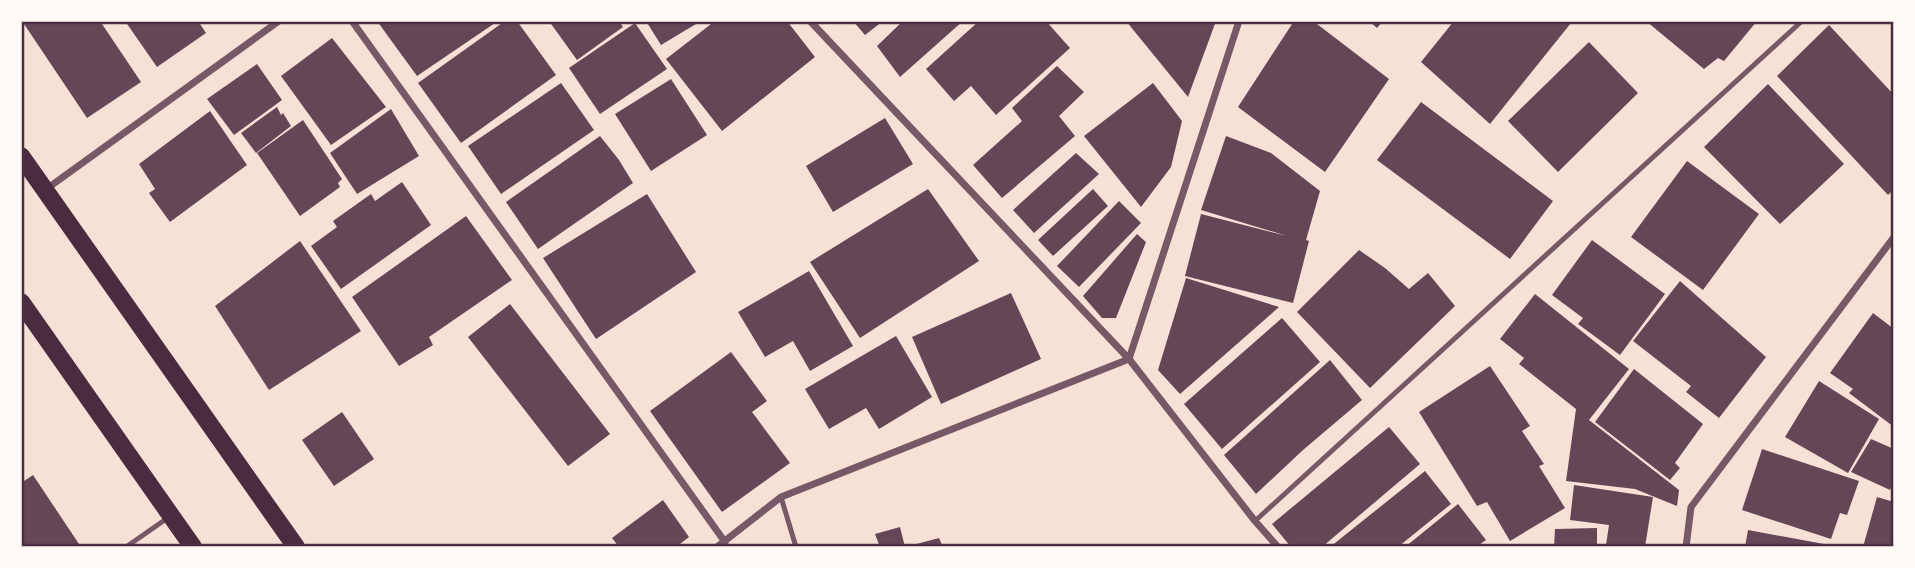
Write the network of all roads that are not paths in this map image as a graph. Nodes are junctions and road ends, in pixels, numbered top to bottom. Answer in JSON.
{"nodes":[{"id":1,"x":279,"y":21,"type":"edge"},
{"id":2,"x":352,"y":21,"type":"edge"},
{"id":3,"x":810,"y":21,"type":"edge"},
{"id":4,"x":1239,"y":21,"type":"edge"},
{"id":5,"x":1802,"y":21,"type":"edge"},
{"id":6,"x":21,"y":156,"type":"edge"},
{"id":7,"x":45,"y":190,"type":"junction"},
{"id":8,"x":1894,"y":237,"type":"edge"},
{"id":9,"x":21,"y":302,"type":"edge"},
{"id":10,"x":1129,"y":359,"type":"junction"},
{"id":11,"x":781,"y":497,"type":"junction"},
{"id":12,"x":171,"y":516,"type":"junction"},
{"id":13,"x":1255,"y":521,"type":"junction"},
{"id":14,"x":725,"y":542,"type":"junction"},
{"id":15,"x":125,"y":547,"type":"edge"},
{"id":16,"x":193,"y":547,"type":"edge"},
{"id":17,"x":296,"y":547,"type":"edge"},
{"id":18,"x":717,"y":547,"type":"edge"},
{"id":19,"x":796,"y":547,"type":"edge"},
{"id":20,"x":1278,"y":547,"type":"edge"},
{"id":21,"x":1686,"y":547,"type":"edge"}],
"edges":[{"from":1,"to":7,"type":"street"},
{"from":2,"to":14,"type":"street"},
{"from":3,"to":10,"type":"street"},
{"from":4,"to":10,"type":"street"},
{"from":5,"to":13,"type":"lane"},
{"from":6,"to":7,"type":"main road"},
{"from":7,"to":17,"type":"main road"},
{"from":8,"to":21,"type":"street"},
{"from":9,"to":12,"type":"main road"},
{"from":10,"to":11,"type":"street"},
{"from":10,"to":13,"type":"street"},
{"from":11,"to":14,"type":"street"},
{"from":11,"to":19,"type":"lane"},
{"from":12,"to":15,"type":"lane"},
{"from":12,"to":16,"type":"main road"},
{"from":13,"to":20,"type":"street"},
{"from":14,"to":18,"type":"street"}]}
